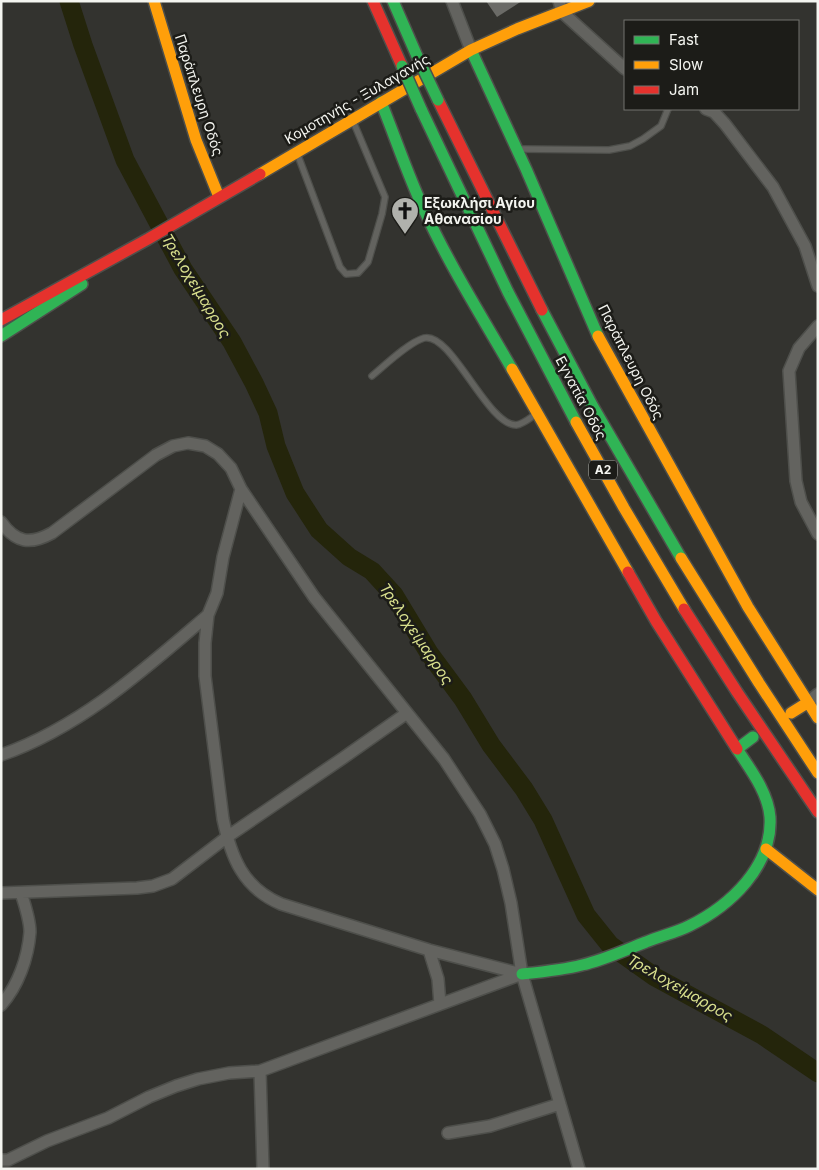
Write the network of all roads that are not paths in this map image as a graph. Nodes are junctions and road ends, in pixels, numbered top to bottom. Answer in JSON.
{"nodes":[{"id":1,"x":154,"y":1,"type":"edge"},
{"id":2,"x":373,"y":1,"type":"edge"},
{"id":3,"x":392,"y":1,"type":"edge"},
{"id":4,"x":452,"y":1,"type":"edge"},
{"id":5,"x":589,"y":1,"type":"edge"},
{"id":6,"x":569,"y":6,"type":"edge"},
{"id":7,"x":471,"y":50,"type":"junction"},
{"id":8,"x":624,"y":68,"type":"edge"},
{"id":9,"x":381,"y":102,"type":"junction"},
{"id":10,"x":668,"y":110,"type":"edge"},
{"id":11,"x":709,"y":110,"type":"edge"},
{"id":12,"x":352,"y":119,"type":"junction"},
{"id":13,"x":517,"y":149,"type":"junction"},
{"id":14,"x":297,"y":152,"type":"junction"},
{"id":15,"x":219,"y":197,"type":"junction"},
{"id":16,"x":148,"y":239,"type":"junction"},
{"id":17,"x":818,"y":286,"type":"edge"},
{"id":18,"x":1,"y":320,"type":"edge"},
{"id":19,"x":818,"y":326,"type":"edge"},
{"id":20,"x":1,"y":336,"type":"edge"},
{"id":21,"x":372,"y":376,"type":"dead end"},
{"id":22,"x":538,"y":413,"type":"junction"},
{"id":23,"x":241,"y":489,"type":"junction"},
{"id":24,"x":1,"y":522,"type":"edge"},
{"id":25,"x":818,"y":534,"type":"edge"},
{"id":26,"x":208,"y":615,"type":"junction"},
{"id":27,"x":818,"y":694,"type":"edge"},
{"id":28,"x":807,"y":703,"type":"junction"},
{"id":29,"x":407,"y":713,"type":"junction"},
{"id":30,"x":791,"y":713,"type":"dead end"},
{"id":31,"x":818,"y":718,"type":"edge"},
{"id":32,"x":753,"y":737,"type":"dead end"},
{"id":33,"x":737,"y":749,"type":"junction"},
{"id":34,"x":1,"y":756,"type":"edge"},
{"id":35,"x":818,"y":773,"type":"edge"},
{"id":36,"x":818,"y":812,"type":"edge"},
{"id":37,"x":227,"y":837,"type":"junction"},
{"id":38,"x":766,"y":849,"type":"junction"},
{"id":39,"x":818,"y":890,"type":"edge"},
{"id":40,"x":1,"y":893,"type":"edge"},
{"id":41,"x":21,"y":893,"type":"junction"},
{"id":42,"x":430,"y":950,"type":"junction"},
{"id":43,"x":522,"y":974,"type":"junction"},
{"id":44,"x":440,"y":1004,"type":"junction"},
{"id":45,"x":1,"y":1005,"type":"edge"},
{"id":46,"x":260,"y":1071,"type":"junction"},
{"id":47,"x":560,"y":1104,"type":"junction"},
{"id":48,"x":448,"y":1133,"type":"dead end"},
{"id":49,"x":7,"y":1163,"type":"edge"},
{"id":50,"x":263,"y":1169,"type":"edge"},
{"id":51,"x":579,"y":1169,"type":"edge"}],
"edges":[{"from":1,"to":15,"type":"main road","name":"Παράπλευρη Οδός"},
{"from":2,"to":36,"type":"main road","name":"Εγνατία Οδός","number":"Α2","bridge":true},
{"from":3,"to":35,"type":"main road","name":"Εγνατία Οδός","number":"Α2","bridge":true},
{"from":4,"to":7,"type":"street","name":"Παράπλευρη Οδός"},
{"from":5,"to":6,"type":"main road","name":"Κομοτηνής - Ξυλαγανής"},
{"from":6,"to":7,"type":"main road","name":"Κομοτηνής - Ξυλαγανής"},
{"from":6,"to":8,"type":"street"},
{"from":7,"to":9,"type":"main road","name":"Κομοτηνής - Ξυλαγανής"},
{"from":7,"to":13,"type":"main road","name":"Παράπλευρη Οδός"},
{"from":9,"to":12,"type":"main road","name":"Κομοτηνής - Ξυλαγανής"},
{"from":9,"to":22,"type":"main road"},
{"from":10,"to":13,"type":"lane"},
{"from":11,"to":17,"type":"street"},
{"from":12,"to":14,"type":"main road","name":"Κομοτηνής - Ξυλαγανής"},
{"from":12,"to":14,"type":"lane"},
{"from":13,"to":28,"type":"main road","name":"Παράπλευρη Οδός"},
{"from":14,"to":15,"type":"main road","name":"Κομοτηνής - Ξυλαγανής"},
{"from":15,"to":16,"type":"main road","name":"Κομοτηνής - Ξυλαγανής"},
{"from":16,"to":18,"type":"main road","name":"Κομοτηνής - Ξυλαγανής"},
{"from":16,"to":20,"type":"main road","name":"Κομοτηνής - Ξυλαγανής"},
{"from":19,"to":25,"type":"street"},
{"from":21,"to":22,"type":"lane"},
{"from":22,"to":33,"type":"main road"},
{"from":23,"to":24,"type":"street"},
{"from":23,"to":26,"type":"street"},
{"from":23,"to":29,"type":"street"},
{"from":26,"to":34,"type":"street"},
{"from":26,"to":37,"type":"street"},
{"from":27,"to":28,"type":"street"},
{"from":28,"to":30,"type":"main road"},
{"from":28,"to":31,"type":"main road","name":"Παράπλευρη Οδός"},
{"from":29,"to":37,"type":"street"},
{"from":29,"to":43,"type":"street"},
{"from":32,"to":33,"type":"main road"},
{"from":33,"to":38,"type":"main road"},
{"from":37,"to":41,"type":"street"},
{"from":37,"to":42,"type":"street"},
{"from":38,"to":39,"type":"main road"},
{"from":38,"to":43,"type":"main road"},
{"from":40,"to":41,"type":"street"},
{"from":41,"to":45,"type":"street"},
{"from":42,"to":43,"type":"street"},
{"from":42,"to":44,"type":"street"},
{"from":43,"to":44,"type":"street"},
{"from":43,"to":47,"type":"street"},
{"from":44,"to":46,"type":"street"},
{"from":46,"to":49,"type":"street"},
{"from":46,"to":50,"type":"street"},
{"from":47,"to":48,"type":"street"},
{"from":47,"to":51,"type":"street"}]}
